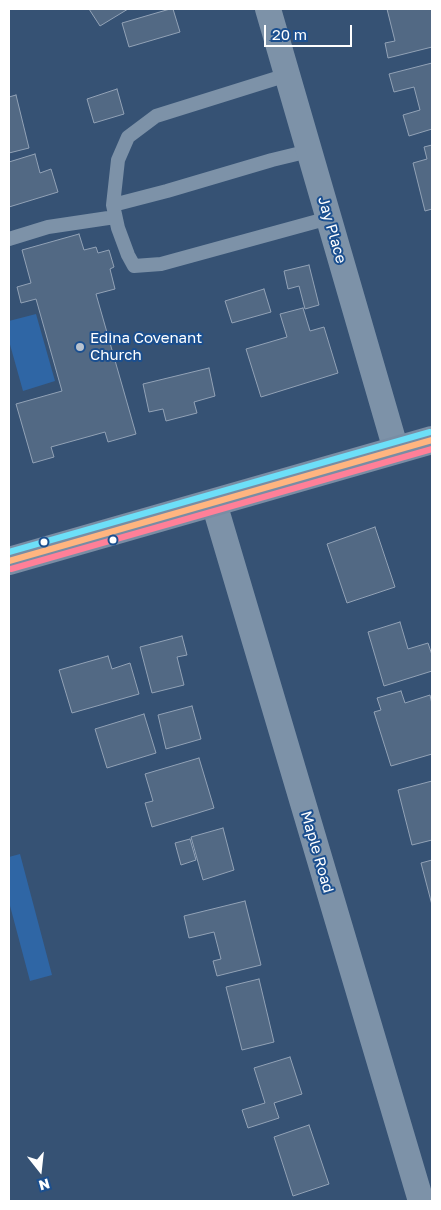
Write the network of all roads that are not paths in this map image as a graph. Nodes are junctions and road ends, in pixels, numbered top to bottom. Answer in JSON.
{"nodes":[{"id":1,"x":268,"y":9,"type":"edge"},
{"id":2,"x":287,"y":75,"type":"junction"},
{"id":3,"x":309,"y":151,"type":"junction"},
{"id":4,"x":114,"y":211,"type":"junction"},
{"id":5,"x":329,"y":218,"type":"junction"},
{"id":6,"x":9,"y":239,"type":"edge"},
{"id":7,"x":432,"y":440,"type":"edge"},
{"id":8,"x":396,"y":450,"type":"junction"},
{"id":9,"x":214,"y":503,"type":"junction"},
{"id":10,"x":9,"y":561,"type":"edge"},
{"id":11,"x":420,"y":1201,"type":"edge"}],
"edges":[{"from":1,"to":2,"type":"street","name":"Jay Place"},
{"from":2,"to":3,"type":"street","name":"Jay Place"},
{"from":2,"to":4,"type":"lane"},
{"from":3,"to":4,"type":"lane"},
{"from":3,"to":5,"type":"street","name":"Jay Place"},
{"from":4,"to":5,"type":"lane"},
{"from":4,"to":6,"type":"lane"},
{"from":5,"to":8,"type":"street","name":"Jay Place"},
{"from":7,"to":8,"type":"main road"},
{"from":8,"to":9,"type":"main road"},
{"from":9,"to":10,"type":"main road"},
{"from":9,"to":11,"type":"street","name":"Maple Road"}]}
